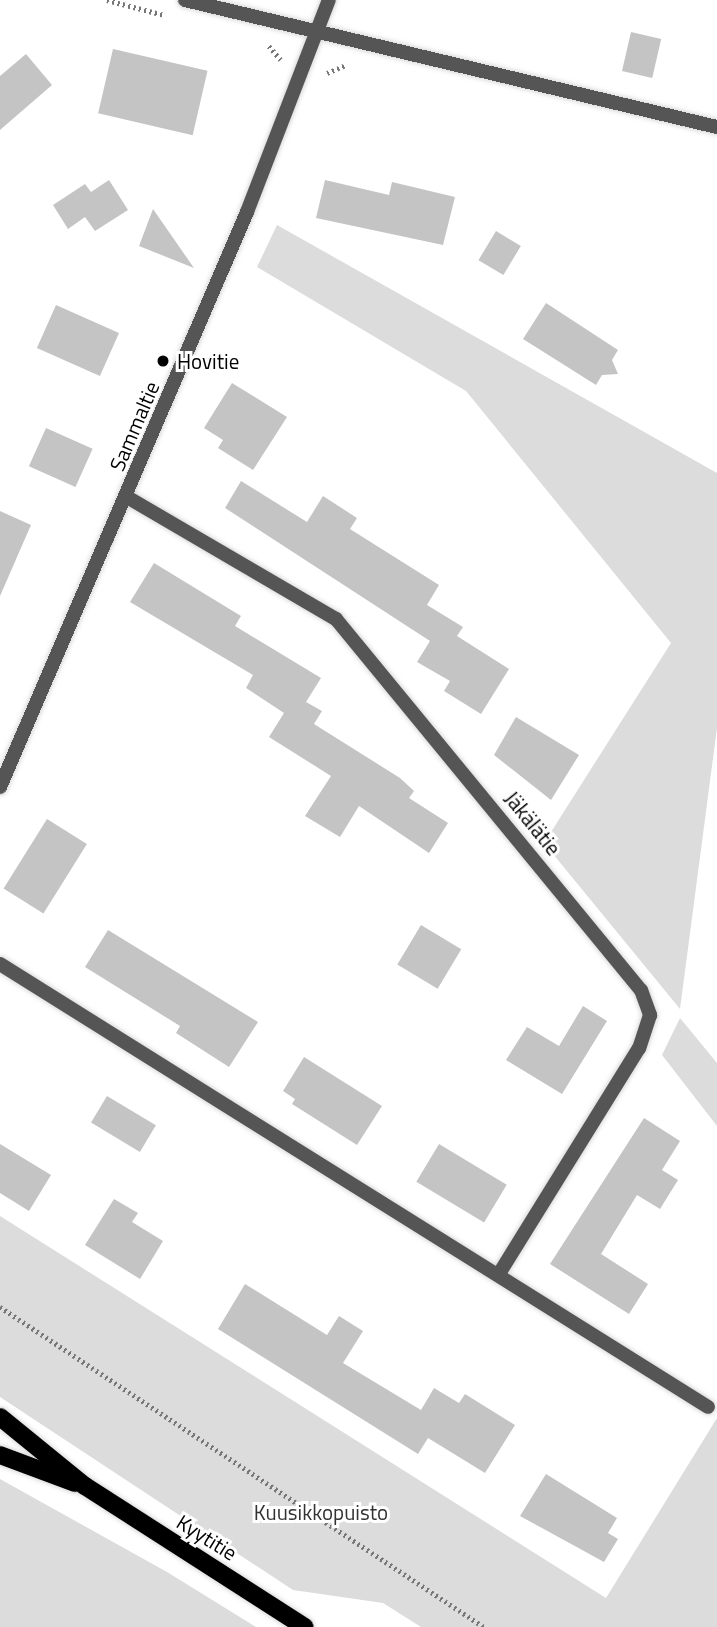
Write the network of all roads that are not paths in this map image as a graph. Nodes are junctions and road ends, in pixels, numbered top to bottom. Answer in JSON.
{"nodes":[{"id":1,"x":185,"y":0,"type":"edge"},
{"id":2,"x":329,"y":0,"type":"edge"},
{"id":3,"x":321,"y":34,"type":"junction"},
{"id":4,"x":717,"y":127,"type":"edge"},
{"id":5,"x":127,"y":497,"type":"junction"},
{"id":6,"x":0,"y":787,"type":"edge"},
{"id":7,"x":0,"y":964,"type":"edge"},
{"id":8,"x":499,"y":1274,"type":"junction"},
{"id":9,"x":708,"y":1407,"type":"dead end"},
{"id":10,"x":0,"y":1417,"type":"edge"},
{"id":11,"x":0,"y":1455,"type":"edge"},
{"id":12,"x":85,"y":1486,"type":"junction"},
{"id":13,"x":305,"y":1627,"type":"edge"}],
"edges":[{"from":1,"to":3,"type":"street"},
{"from":2,"to":3,"type":"street","name":"Sammaltie"},
{"from":3,"to":4,"type":"street"},
{"from":3,"to":5,"type":"street","name":"Sammaltie"},
{"from":5,"to":6,"type":"street","name":"Sammaltie"},
{"from":5,"to":8,"type":"street","name":"Jäkälätie"},
{"from":7,"to":8,"type":"street"},
{"from":8,"to":9,"type":"street"},
{"from":10,"to":12,"type":"main road","name":"Kyytitie"},
{"from":11,"to":12,"type":"main road","name":"Kyytitie"},
{"from":12,"to":13,"type":"main road","name":"Kyytitie"}]}
